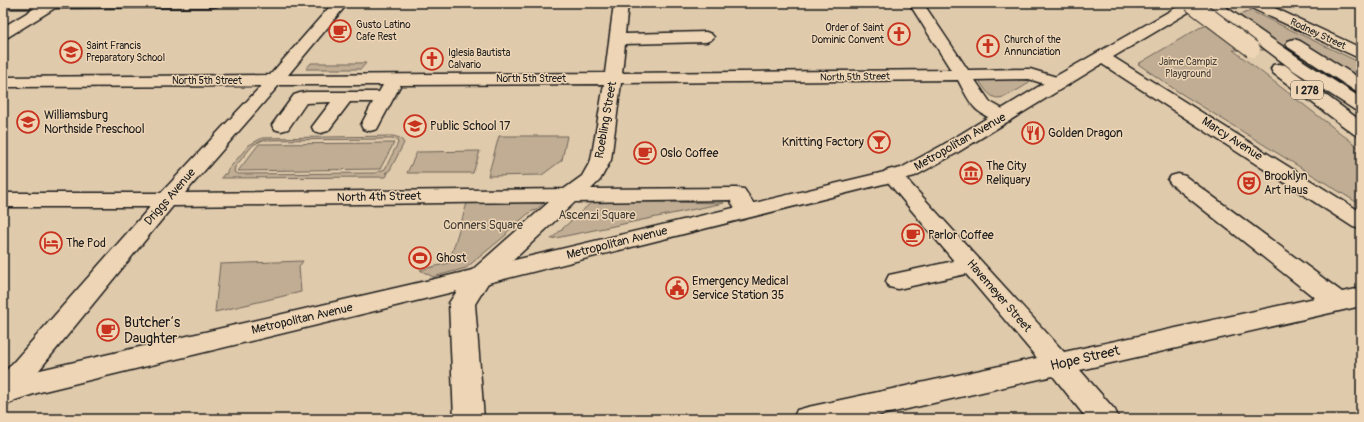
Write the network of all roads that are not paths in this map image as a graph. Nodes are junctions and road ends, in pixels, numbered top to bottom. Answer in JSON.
{"nodes":[{"id":1,"x":170,"y":3,"type":"edge"},
{"id":2,"x":212,"y":3,"type":"edge"},
{"id":3,"x":341,"y":3,"type":"edge"},
{"id":4,"x":621,"y":3,"type":"edge"},
{"id":5,"x":916,"y":3,"type":"edge"},
{"id":6,"x":1211,"y":3,"type":"edge"},
{"id":7,"x":1231,"y":3,"type":"edge"},
{"id":8,"x":1252,"y":3,"type":"edge"},
{"id":9,"x":3,"y":4,"type":"edge"},
{"id":10,"x":53,"y":4,"type":"edge"},
{"id":11,"x":1186,"y":4,"type":"edge"},
{"id":12,"x":3,"y":34,"type":"edge"},
{"id":13,"x":706,"y":37,"type":"dead end"},
{"id":14,"x":617,"y":39,"type":"junction"},
{"id":15,"x":1252,"y":49,"type":"junction"},
{"id":16,"x":1361,"y":54,"type":"edge"},
{"id":17,"x":1102,"y":57,"type":"junction"},
{"id":18,"x":962,"y":75,"type":"junction"},
{"id":19,"x":613,"y":78,"type":"junction"},
{"id":20,"x":395,"y":79,"type":"junction"},
{"id":21,"x":275,"y":80,"type":"junction"},
{"id":22,"x":3,"y":82,"type":"edge"},
{"id":23,"x":1057,"y":83,"type":"junction"},
{"id":24,"x":1361,"y":87,"type":"edge"},
{"id":25,"x":345,"y":97,"type":"junction"},
{"id":26,"x":384,"y":97,"type":"junction"},
{"id":27,"x":1361,"y":106,"type":"edge"},
{"id":28,"x":1003,"y":117,"type":"junction"},
{"id":29,"x":1361,"y":120,"type":"edge"},
{"id":30,"x":281,"y":125,"type":"dead end"},
{"id":31,"x":370,"y":126,"type":"dead end"},
{"id":32,"x":321,"y":128,"type":"dead end"},
{"id":33,"x":1361,"y":130,"type":"edge"},
{"id":34,"x":892,"y":175,"type":"junction"},
{"id":35,"x":1178,"y":180,"type":"dead end"},
{"id":36,"x":570,"y":195,"type":"junction"},
{"id":37,"x":3,"y":200,"type":"edge"},
{"id":38,"x":167,"y":200,"type":"junction"},
{"id":39,"x":747,"y":210,"type":"junction"},
{"id":40,"x":1361,"y":222,"type":"edge"},
{"id":41,"x":972,"y":266,"type":"junction"},
{"id":42,"x":480,"y":276,"type":"junction"},
{"id":43,"x":898,"y":281,"type":"dead end"},
{"id":44,"x":1349,"y":300,"type":"edge"},
{"id":45,"x":1059,"y":364,"type":"junction"},
{"id":46,"x":4,"y":392,"type":"edge"},
{"id":47,"x":469,"y":419,"type":"edge"},
{"id":48,"x":808,"y":419,"type":"edge"},
{"id":49,"x":1104,"y":419,"type":"edge"}],
"edges":[{"from":1,"to":2,"type":"main road"},
{"from":1,"to":10,"type":"main road"},
{"from":3,"to":21,"type":"main road","name":"Driggs Avenue"},
{"from":4,"to":14,"type":"main road","name":"Roebling Street"},
{"from":5,"to":18,"type":"main road"},
{"from":6,"to":27,"type":"main road"},
{"from":7,"to":24,"type":"main road","number":"I 278"},
{"from":8,"to":16,"type":"main road","name":"Rodney Street"},
{"from":9,"to":10,"type":"main road"},
{"from":10,"to":12,"type":"main road"},
{"from":11,"to":15,"type":"main road","number":"I 278","bridge":true},
{"from":11,"to":17,"type":"main road","name":"Metropolitan Avenue"},
{"from":13,"to":14,"type":"main road"},
{"from":14,"to":19,"type":"main road","name":"Roebling Street"},
{"from":15,"to":29,"type":"main road"},
{"from":15,"to":33,"type":"main road","number":"I 278"},
{"from":17,"to":23,"type":"main road","name":"Metropolitan Avenue"},
{"from":17,"to":40,"type":"main road","name":"Marcy Avenue"},
{"from":18,"to":19,"type":"main road","name":"North 5th Street"},
{"from":18,"to":23,"type":"main road","name":"North 5th Street"},
{"from":18,"to":28,"type":"main road"},
{"from":19,"to":20,"type":"main road","name":"North 5th Street"},
{"from":19,"to":36,"type":"main road","name":"Roebling Street"},
{"from":20,"to":21,"type":"main road","name":"North 5th Street"},
{"from":20,"to":26,"type":"main road"},
{"from":21,"to":22,"type":"main road","name":"North 5th Street"},
{"from":21,"to":38,"type":"main road","name":"Driggs Avenue"},
{"from":23,"to":28,"type":"main road","name":"Metropolitan Avenue"},
{"from":25,"to":26,"type":"main road"},
{"from":25,"to":30,"type":"main road"},
{"from":25,"to":32,"type":"main road"},
{"from":26,"to":31,"type":"main road"},
{"from":28,"to":34,"type":"main road","name":"Metropolitan Avenue"},
{"from":34,"to":39,"type":"main road","name":"Metropolitan Avenue"},
{"from":34,"to":41,"type":"main road","name":"Havemeyer Street"},
{"from":35,"to":44,"type":"main road"},
{"from":36,"to":38,"type":"main road","name":"North 4th Street"},
{"from":36,"to":39,"type":"main road","name":"North 4th Street"},
{"from":36,"to":42,"type":"main road","name":"Roebling Street"},
{"from":37,"to":38,"type":"main road","name":"North 4th Street"},
{"from":38,"to":46,"type":"main road","name":"Driggs Avenue"},
{"from":39,"to":42,"type":"main road","name":"Metropolitan Avenue"},
{"from":41,"to":43,"type":"main road"},
{"from":41,"to":45,"type":"main road","name":"Havemeyer Street"},
{"from":42,"to":46,"type":"main road","name":"Metropolitan Avenue"},
{"from":42,"to":47,"type":"main road","name":"Roebling Street"},
{"from":44,"to":45,"type":"main road","name":"Hope Street"},
{"from":45,"to":48,"type":"main road","name":"Hope Street"},
{"from":45,"to":49,"type":"main road","name":"Havemeyer Street"}]}
